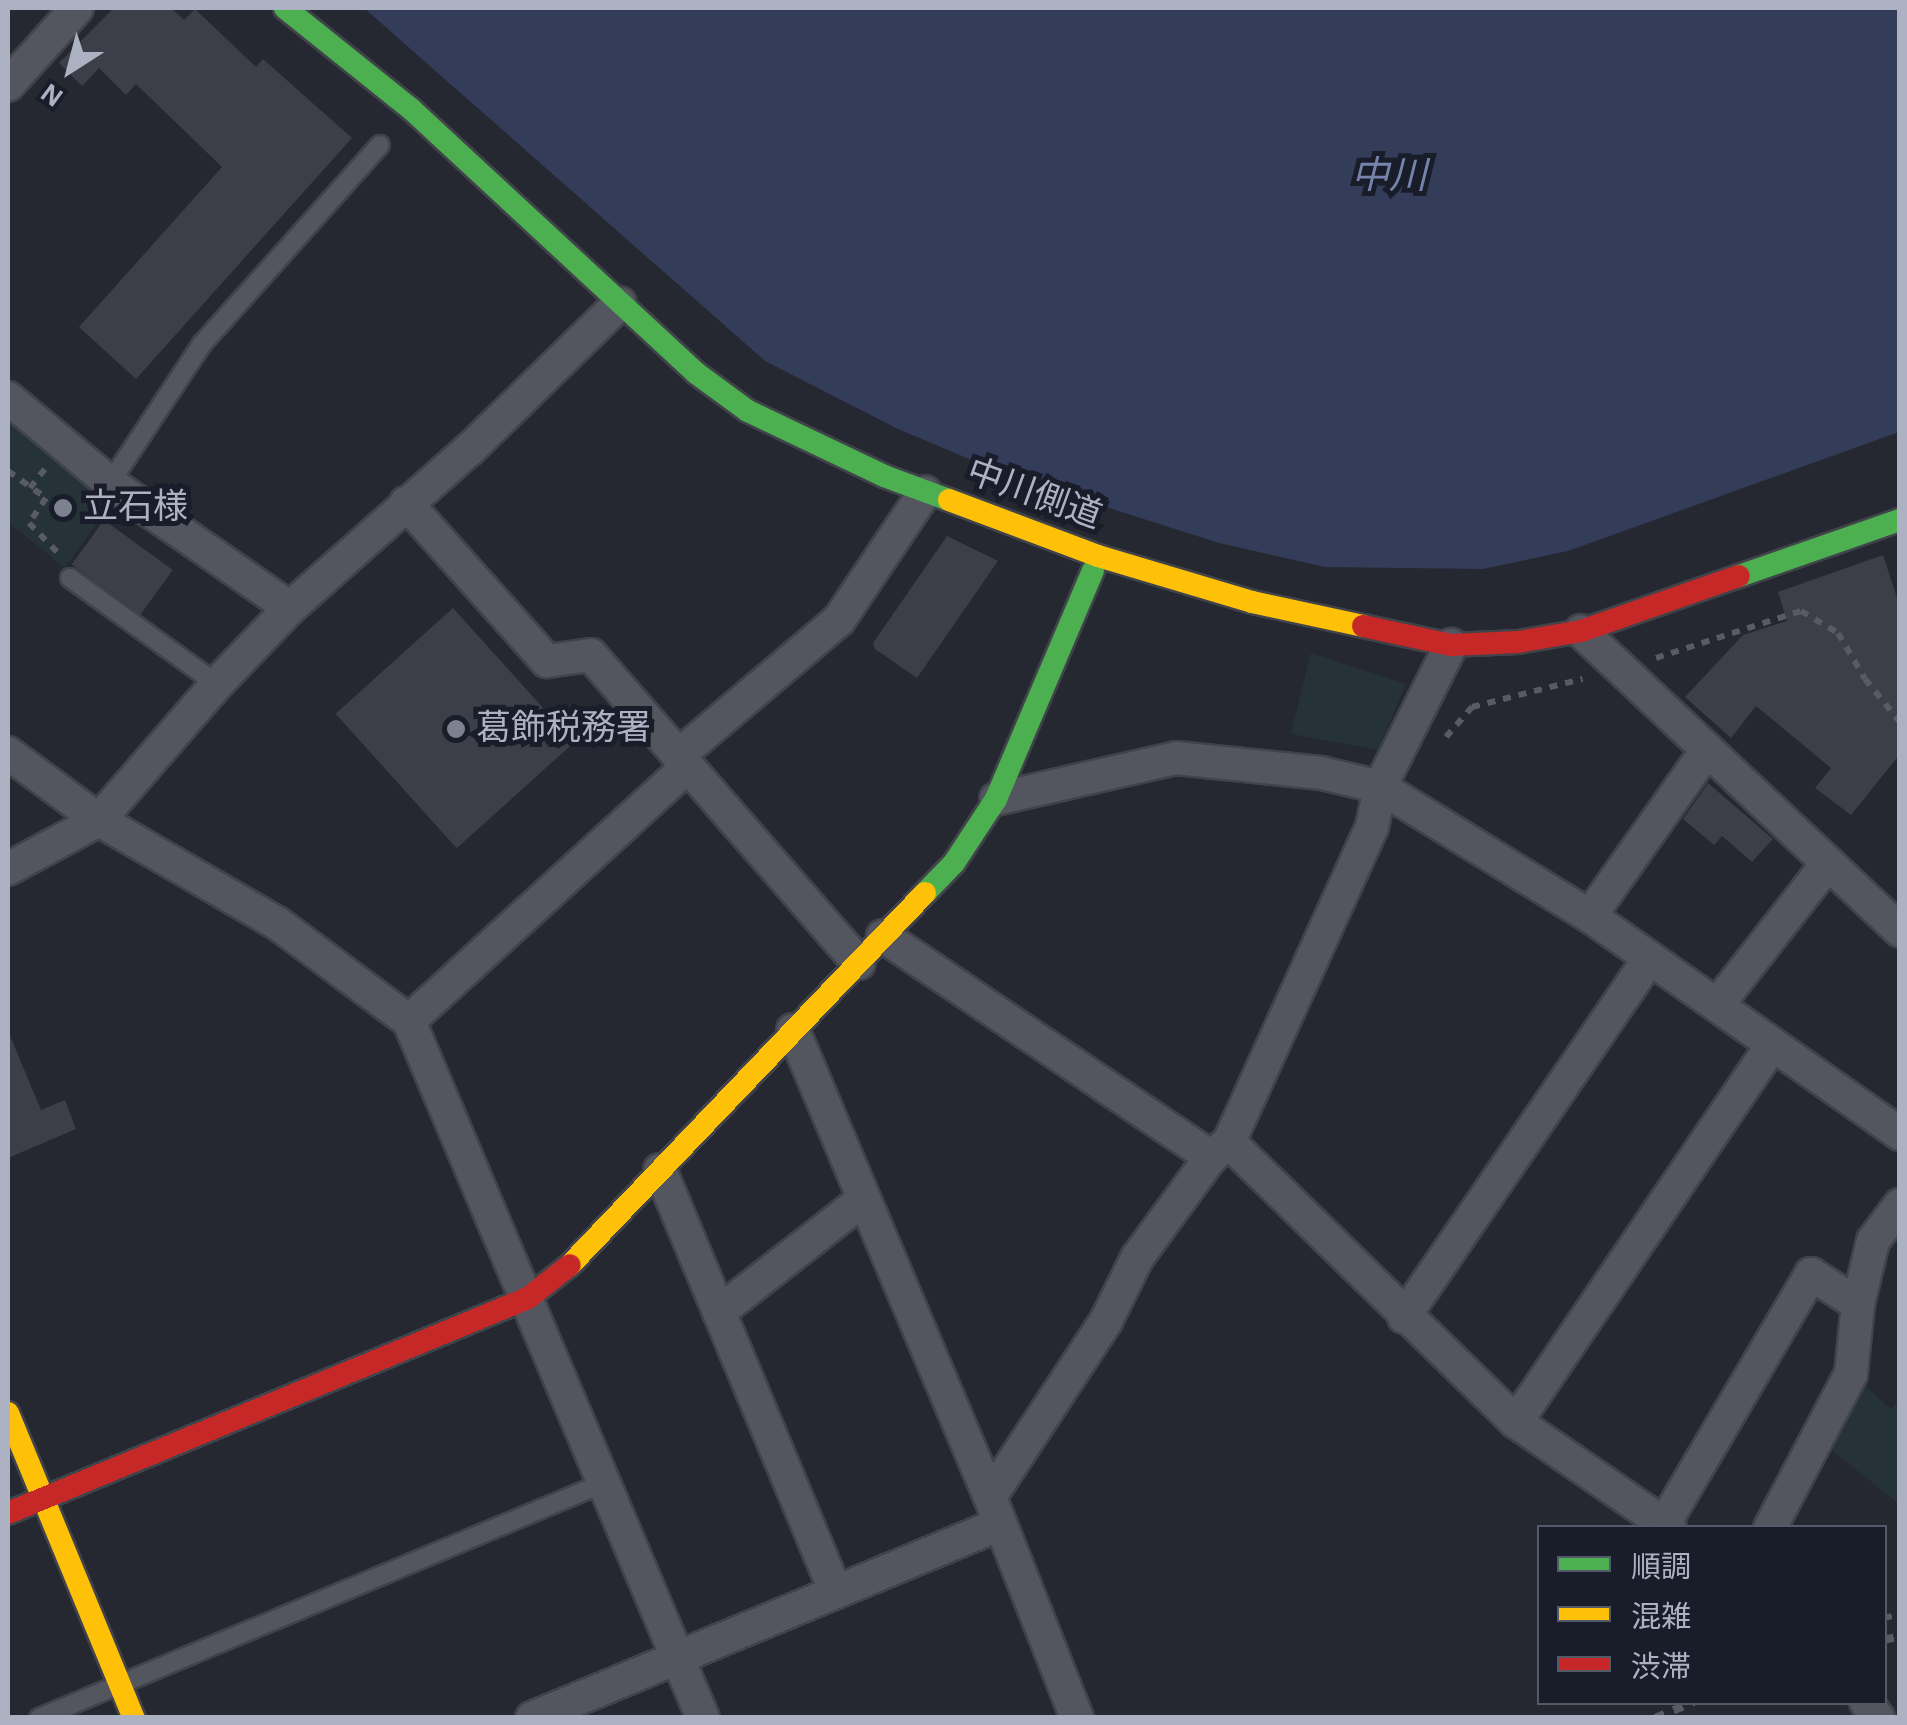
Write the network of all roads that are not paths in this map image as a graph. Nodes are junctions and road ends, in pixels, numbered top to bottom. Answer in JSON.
{"nodes":[{"id":1,"x":77,"y":8,"type":"edge"},
{"id":2,"x":285,"y":8,"type":"edge"},
{"id":3,"x":8,"y":85,"type":"edge"},
{"id":4,"x":380,"y":146,"type":"dead end"},
{"id":5,"x":620,"y":303,"type":"junction"},
{"id":6,"x":8,"y":398,"type":"edge"},
{"id":7,"x":110,"y":482,"type":"junction"},
{"id":8,"x":924,"y":492,"type":"junction"},
{"id":9,"x":406,"y":504,"type":"junction"},
{"id":10,"x":1900,"y":520,"type":"edge"},
{"id":11,"x":1095,"y":564,"type":"junction"},
{"id":12,"x":70,"y":578,"type":"road end"},
{"id":13,"x":290,"y":608,"type":"junction"},
{"id":14,"x":1581,"y":631,"type":"junction"},
{"id":15,"x":1451,"y":645,"type":"junction"},
{"id":16,"x":216,"y":684,"type":"junction"},
{"id":17,"x":1707,"y":750,"type":"junction"},
{"id":18,"x":8,"y":753,"type":"edge"},
{"id":19,"x":682,"y":761,"type":"junction"},
{"id":20,"x":1380,"y":787,"type":"junction"},
{"id":21,"x":996,"y":799,"type":"junction"},
{"id":22,"x":99,"y":820,"type":"junction"},
{"id":23,"x":1828,"y":863,"type":"junction"},
{"id":24,"x":8,"y":869,"type":"edge"},
{"id":25,"x":1590,"y":916,"type":"junction"},
{"id":26,"x":1900,"y":931,"type":"edge"},
{"id":27,"x":883,"y":936,"type":"junction"},
{"id":28,"x":1650,"y":958,"type":"junction"},
{"id":29,"x":859,"y":964,"type":"junction"},
{"id":30,"x":1718,"y":1004,"type":"junction"},
{"id":31,"x":409,"y":1022,"type":"junction"},
{"id":32,"x":793,"y":1030,"type":"junction"},
{"id":33,"x":1772,"y":1046,"type":"junction"},
{"id":34,"x":1900,"y":1134,"type":"edge"},
{"id":35,"x":1220,"y":1150,"type":"junction"},
{"id":36,"x":660,"y":1170,"type":"junction"},
{"id":37,"x":864,"y":1199,"type":"junction"},
{"id":38,"x":1900,"y":1205,"type":"edge"},
{"id":39,"x":528,"y":1298,"type":"junction"},
{"id":40,"x":1858,"y":1304,"type":"junction"},
{"id":41,"x":719,"y":1312,"type":"junction"},
{"id":42,"x":1404,"y":1317,"type":"junction"},
{"id":43,"x":8,"y":1413,"type":"edge"},
{"id":44,"x":1516,"y":1422,"type":"junction"},
{"id":45,"x":606,"y":1482,"type":"junction"},
{"id":46,"x":42,"y":1498,"type":"junction"},
{"id":47,"x":994,"y":1511,"type":"junction"},
{"id":48,"x":8,"y":1513,"type":"edge"},
{"id":49,"x":1666,"y":1525,"type":"edge"},
{"id":50,"x":1668,"y":1525,"type":"edge"},
{"id":51,"x":1772,"y":1525,"type":"edge"},
{"id":52,"x":835,"y":1590,"type":"junction"},
{"id":53,"x":678,"y":1658,"type":"junction"},
{"id":54,"x":120,"y":1684,"type":"junction"},
{"id":55,"x":39,"y":1718,"type":"edge"},
{"id":56,"x":134,"y":1718,"type":"edge"},
{"id":57,"x":532,"y":1718,"type":"edge"},
{"id":58,"x":703,"y":1718,"type":"edge"},
{"id":59,"x":1077,"y":1718,"type":"edge"}],
"edges":[{"from":1,"to":3,"type":"street"},
{"from":2,"to":5,"type":"street","name":"中川側道"},
{"from":4,"to":7,"type":"lane"},
{"from":5,"to":8,"type":"street","name":"中川側道"},
{"from":5,"to":9,"type":"street"},
{"from":6,"to":7,"type":"street"},
{"from":7,"to":13,"type":"street"},
{"from":8,"to":11,"type":"street","name":"中川側道"},
{"from":8,"to":19,"type":"street"},
{"from":9,"to":13,"type":"street"},
{"from":9,"to":19,"type":"street"},
{"from":10,"to":14,"type":"street","name":"中川側道"},
{"from":11,"to":15,"type":"street","name":"中川側道"},
{"from":11,"to":21,"type":"street"},
{"from":12,"to":16,"type":"lane"},
{"from":13,"to":16,"type":"street"},
{"from":14,"to":15,"type":"street","name":"中川側道"},
{"from":14,"to":17,"type":"street"},
{"from":15,"to":20,"type":"street"},
{"from":16,"to":22,"type":"street"},
{"from":17,"to":23,"type":"street"},
{"from":17,"to":25,"type":"street"},
{"from":18,"to":22,"type":"street"},
{"from":19,"to":29,"type":"street"},
{"from":19,"to":31,"type":"street"},
{"from":20,"to":21,"type":"street"},
{"from":20,"to":25,"type":"street"},
{"from":20,"to":35,"type":"street"},
{"from":21,"to":27,"type":"street"},
{"from":22,"to":24,"type":"street"},
{"from":22,"to":31,"type":"street"},
{"from":23,"to":26,"type":"street"},
{"from":23,"to":30,"type":"street"},
{"from":25,"to":28,"type":"street"},
{"from":27,"to":29,"type":"street"},
{"from":27,"to":35,"type":"street"},
{"from":28,"to":30,"type":"street"},
{"from":28,"to":42,"type":"street"},
{"from":29,"to":32,"type":"street"},
{"from":30,"to":33,"type":"street"},
{"from":31,"to":39,"type":"street"},
{"from":32,"to":36,"type":"street"},
{"from":32,"to":37,"type":"street"},
{"from":33,"to":34,"type":"street"},
{"from":33,"to":44,"type":"street"},
{"from":35,"to":42,"type":"street"},
{"from":35,"to":47,"type":"street"},
{"from":36,"to":39,"type":"street"},
{"from":36,"to":41,"type":"street"},
{"from":37,"to":41,"type":"street"},
{"from":37,"to":47,"type":"street"},
{"from":38,"to":40,"type":"street"},
{"from":39,"to":45,"type":"street"},
{"from":39,"to":46,"type":"street"},
{"from":40,"to":50,"type":"street"},
{"from":40,"to":51,"type":"street"},
{"from":41,"to":52,"type":"street"},
{"from":42,"to":44,"type":"street"},
{"from":43,"to":46,"type":"street"},
{"from":44,"to":49,"type":"street"},
{"from":45,"to":53,"type":"street"},
{"from":45,"to":54,"type":"lane"},
{"from":46,"to":48,"type":"street"},
{"from":46,"to":54,"type":"street"},
{"from":47,"to":52,"type":"street"},
{"from":47,"to":59,"type":"street"},
{"from":52,"to":53,"type":"street"},
{"from":53,"to":57,"type":"street"},
{"from":53,"to":58,"type":"street"},
{"from":54,"to":55,"type":"lane"},
{"from":54,"to":56,"type":"street"}]}
